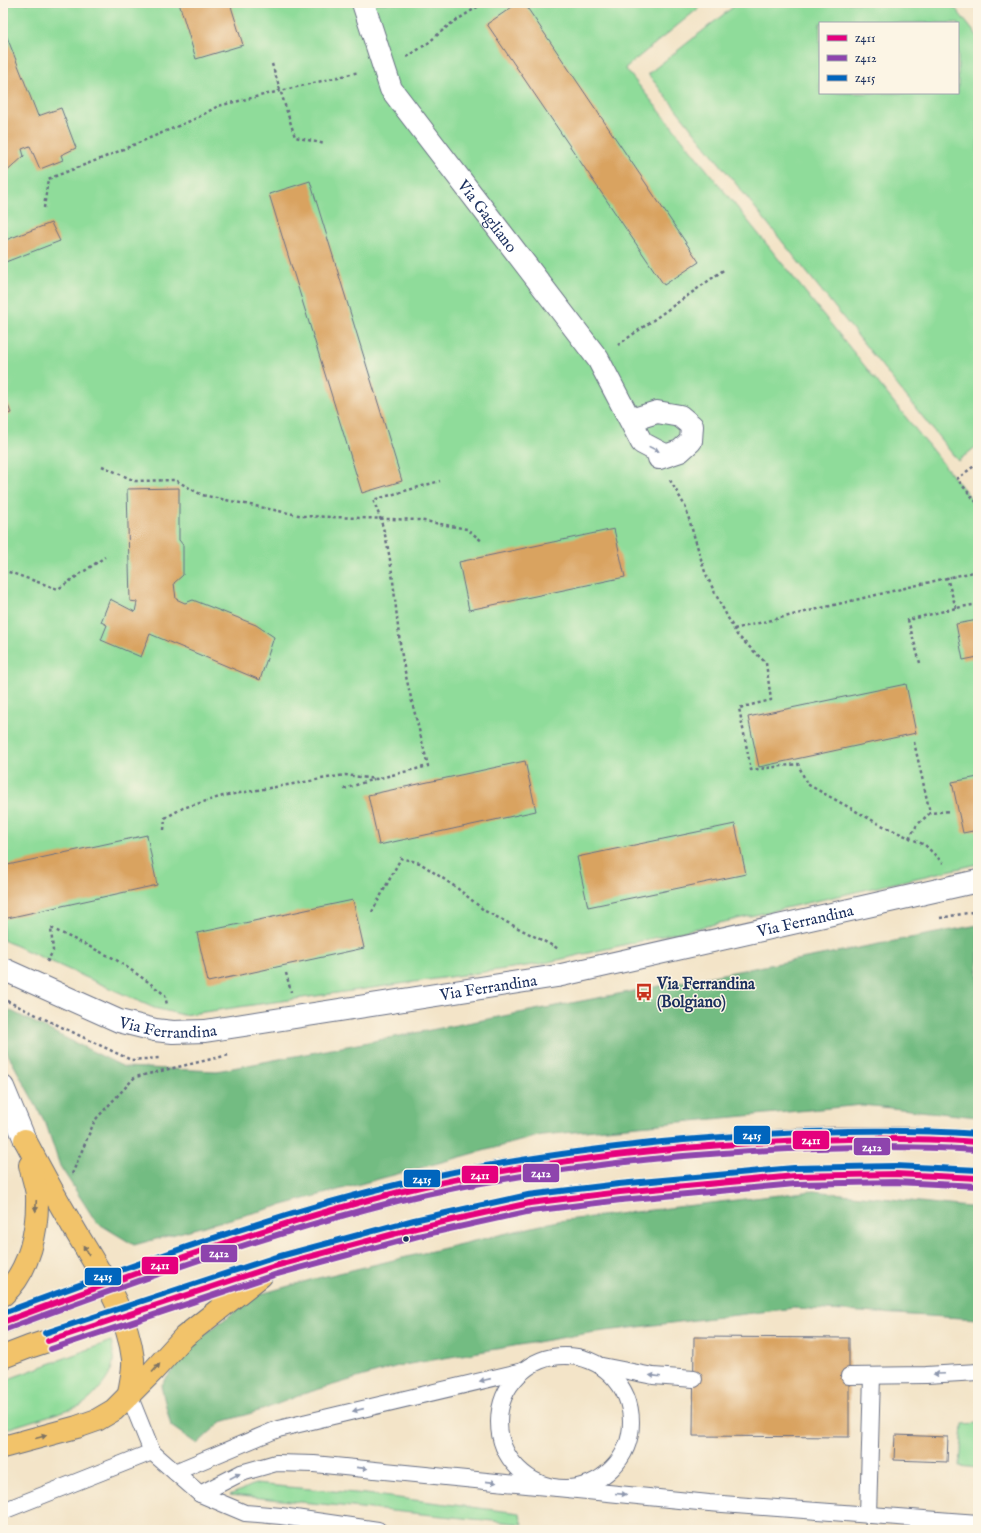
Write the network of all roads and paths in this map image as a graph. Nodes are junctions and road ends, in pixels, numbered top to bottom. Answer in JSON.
{"nodes":[{"id":1,"x":363,"y":3,"type":"edge"},
{"id":2,"x":482,"y":4,"type":"dead end"},
{"id":3,"x":272,"y":64,"type":"dead end"},
{"id":4,"x":383,"y":66,"type":"junction"},
{"id":5,"x":281,"y":91,"type":"junction"},
{"id":6,"x":325,"y":144,"type":"dead end"},
{"id":7,"x":44,"y":208,"type":"dead end"},
{"id":8,"x":725,"y":269,"type":"dead end"},
{"id":9,"x":598,"y":359,"type":"junction"},
{"id":10,"x":631,"y":420,"type":"junction"},
{"id":11,"x":659,"y":458,"type":"junction"},
{"id":12,"x":978,"y":463,"type":"edge"},
{"id":13,"x":102,"y":466,"type":"dead end"},
{"id":14,"x":440,"y":481,"type":"dead end"},
{"id":15,"x":978,"y":504,"type":"edge"},
{"id":16,"x":381,"y":518,"type":"junction"},
{"id":17,"x":483,"y":542,"type":"dead end"},
{"id":18,"x":105,"y":557,"type":"dead end"},
{"id":19,"x":3,"y":570,"type":"edge"},
{"id":20,"x":978,"y":571,"type":"edge"},
{"id":21,"x":951,"y":577,"type":"dead end"},
{"id":22,"x":947,"y":578,"type":"junction"},
{"id":23,"x":978,"y":604,"type":"edge"},
{"id":24,"x":956,"y":608,"type":"junction"},
{"id":25,"x":734,"y":630,"type":"junction"},
{"id":26,"x":920,"y":663,"type":"dead end"},
{"id":27,"x":914,"y":742,"type":"dead end"},
{"id":28,"x":376,"y":779,"type":"junction"},
{"id":29,"x":344,"y":788,"type":"dead end"},
{"id":30,"x":950,"y":811,"type":"dead end"},
{"id":31,"x":930,"y":813,"type":"junction"},
{"id":32,"x":164,"y":830,"type":"dead end"},
{"id":33,"x":910,"y":838,"type":"junction"},
{"id":34,"x":971,"y":883,"type":"edge"},
{"id":35,"x":978,"y":911,"type":"edge"},
{"id":36,"x":372,"y":912,"type":"dead end"},
{"id":37,"x":939,"y":918,"type":"dead end"},
{"id":38,"x":3,"y":969,"type":"edge"},
{"id":39,"x":580,"y":971,"type":"junction"},
{"id":40,"x":36,"y":984,"type":"junction"},
{"id":41,"x":173,"y":1032,"type":"junction"},
{"id":42,"x":234,"y":1054,"type":"dead end"},
{"id":43,"x":3,"y":1087,"type":"edge"},
{"id":44,"x":25,"y":1140,"type":"junction"},
{"id":45,"x":978,"y":1142,"type":"edge"},
{"id":46,"x":72,"y":1175,"type":"dead end"},
{"id":47,"x":978,"y":1178,"type":"edge"},
{"id":48,"x":275,"y":1266,"type":"junction"},
{"id":49,"x":106,"y":1283,"type":"junction"},
{"id":50,"x":3,"y":1295,"type":"edge"},
{"id":51,"x":122,"y":1316,"type":"junction"},
{"id":52,"x":3,"y":1322,"type":"edge"},
{"id":53,"x":3,"y":1357,"type":"edge"},
{"id":54,"x":601,"y":1366,"type":"junction"},
{"id":55,"x":523,"y":1371,"type":"junction"},
{"id":56,"x":978,"y":1372,"type":"edge"},
{"id":57,"x":849,"y":1376,"type":"dead end"},
{"id":58,"x":872,"y":1376,"type":"junction"},
{"id":59,"x":694,"y":1379,"type":"dead end"},
{"id":60,"x":128,"y":1395,"type":"junction"},
{"id":61,"x":3,"y":1447,"type":"edge"},
{"id":62,"x":152,"y":1452,"type":"junction"},
{"id":63,"x":175,"y":1472,"type":"junction"},
{"id":64,"x":562,"y":1489,"type":"junction"},
{"id":65,"x":200,"y":1494,"type":"junction"},
{"id":66,"x":3,"y":1511,"type":"edge"},
{"id":67,"x":868,"y":1515,"type":"junction"},
{"id":68,"x":284,"y":1523,"type":"edge"},
{"id":69,"x":978,"y":1523,"type":"edge"},
{"id":70,"x":378,"y":1530,"type":"edge"}],
"edges":[{"from":1,"to":4,"type":"street","name":"Via Gagliano"},
{"from":2,"to":4,"type":"path"},
{"from":3,"to":5,"type":"path"},
{"from":4,"to":5,"type":"path"},
{"from":4,"to":9,"type":"street","name":"Via Gagliano"},
{"from":5,"to":6,"type":"path"},
{"from":5,"to":7,"type":"path"},
{"from":8,"to":9,"type":"path"},
{"from":9,"to":10,"type":"street","name":"Via Gagliano"},
{"from":10,"to":11,"type":"street","name":"Via Gagliano","one_way":true},
{"from":10,"to":11,"type":"street"},
{"from":11,"to":25,"type":"path"},
{"from":12,"to":15,"type":"path"},
{"from":13,"to":16,"type":"path"},
{"from":14,"to":16,"type":"path"},
{"from":16,"to":17,"type":"path"},
{"from":16,"to":28,"type":"path"},
{"from":18,"to":19,"type":"path"},
{"from":20,"to":22,"type":"path"},
{"from":21,"to":22,"type":"path"},
{"from":22,"to":24,"type":"path"},
{"from":22,"to":25,"type":"path"},
{"from":23,"to":24,"type":"path"},
{"from":24,"to":26,"type":"path"},
{"from":25,"to":33,"type":"path"},
{"from":27,"to":31,"type":"path"},
{"from":28,"to":29,"type":"path"},
{"from":28,"to":32,"type":"path"},
{"from":30,"to":31,"type":"path"},
{"from":31,"to":33,"type":"path"},
{"from":33,"to":34,"type":"path"},
{"from":34,"to":39,"type":"street","name":"Via Ferrandina"},
{"from":35,"to":37,"type":"path"},
{"from":36,"to":39,"type":"path"},
{"from":38,"to":40,"type":"street","name":"Via Ferrandina"},
{"from":39,"to":41,"type":"street","name":"Via Ferrandina"},
{"from":40,"to":41,"type":"street","name":"Via Ferrandina"},
{"from":40,"to":41,"type":"path"},
{"from":42,"to":46,"type":"path"},
{"from":43,"to":44,"type":"street"},
{"from":49,"to":44,"type":"main road","one_way":true},
{"from":44,"to":50,"type":"main road","one_way":true},
{"from":45,"to":49,"type":"main road"},
{"from":47,"to":48,"type":"main road"},
{"from":48,"to":51,"type":"main road"},
{"from":60,"to":48,"type":"main road","one_way":true},
{"from":49,"to":51,"type":"main road"},
{"from":49,"to":52,"type":"main road"},
{"from":51,"to":53,"type":"main road"},
{"from":51,"to":60,"type":"main road"},
{"from":54,"to":55,"type":"lane"},
{"from":59,"to":54,"type":"lane","one_way":true},
{"from":54,"to":64,"type":"lane"},
{"from":55,"to":63,"type":"lane","one_way":true},
{"from":55,"to":64,"type":"lane"},
{"from":56,"to":58,"type":"lane","one_way":true},
{"from":57,"to":58,"type":"lane"},
{"from":58,"to":67,"type":"lane"},
{"from":61,"to":60,"type":"main road","one_way":true},
{"from":60,"to":62,"type":"lane"},
{"from":62,"to":63,"type":"lane"},
{"from":62,"to":66,"type":"lane"},
{"from":63,"to":65,"type":"lane"},
{"from":65,"to":64,"type":"lane","one_way":true},
{"from":64,"to":67,"type":"lane","one_way":true},
{"from":65,"to":68,"type":"lane"},
{"from":67,"to":69,"type":"lane"},
{"from":68,"to":70,"type":"lane"}]}
